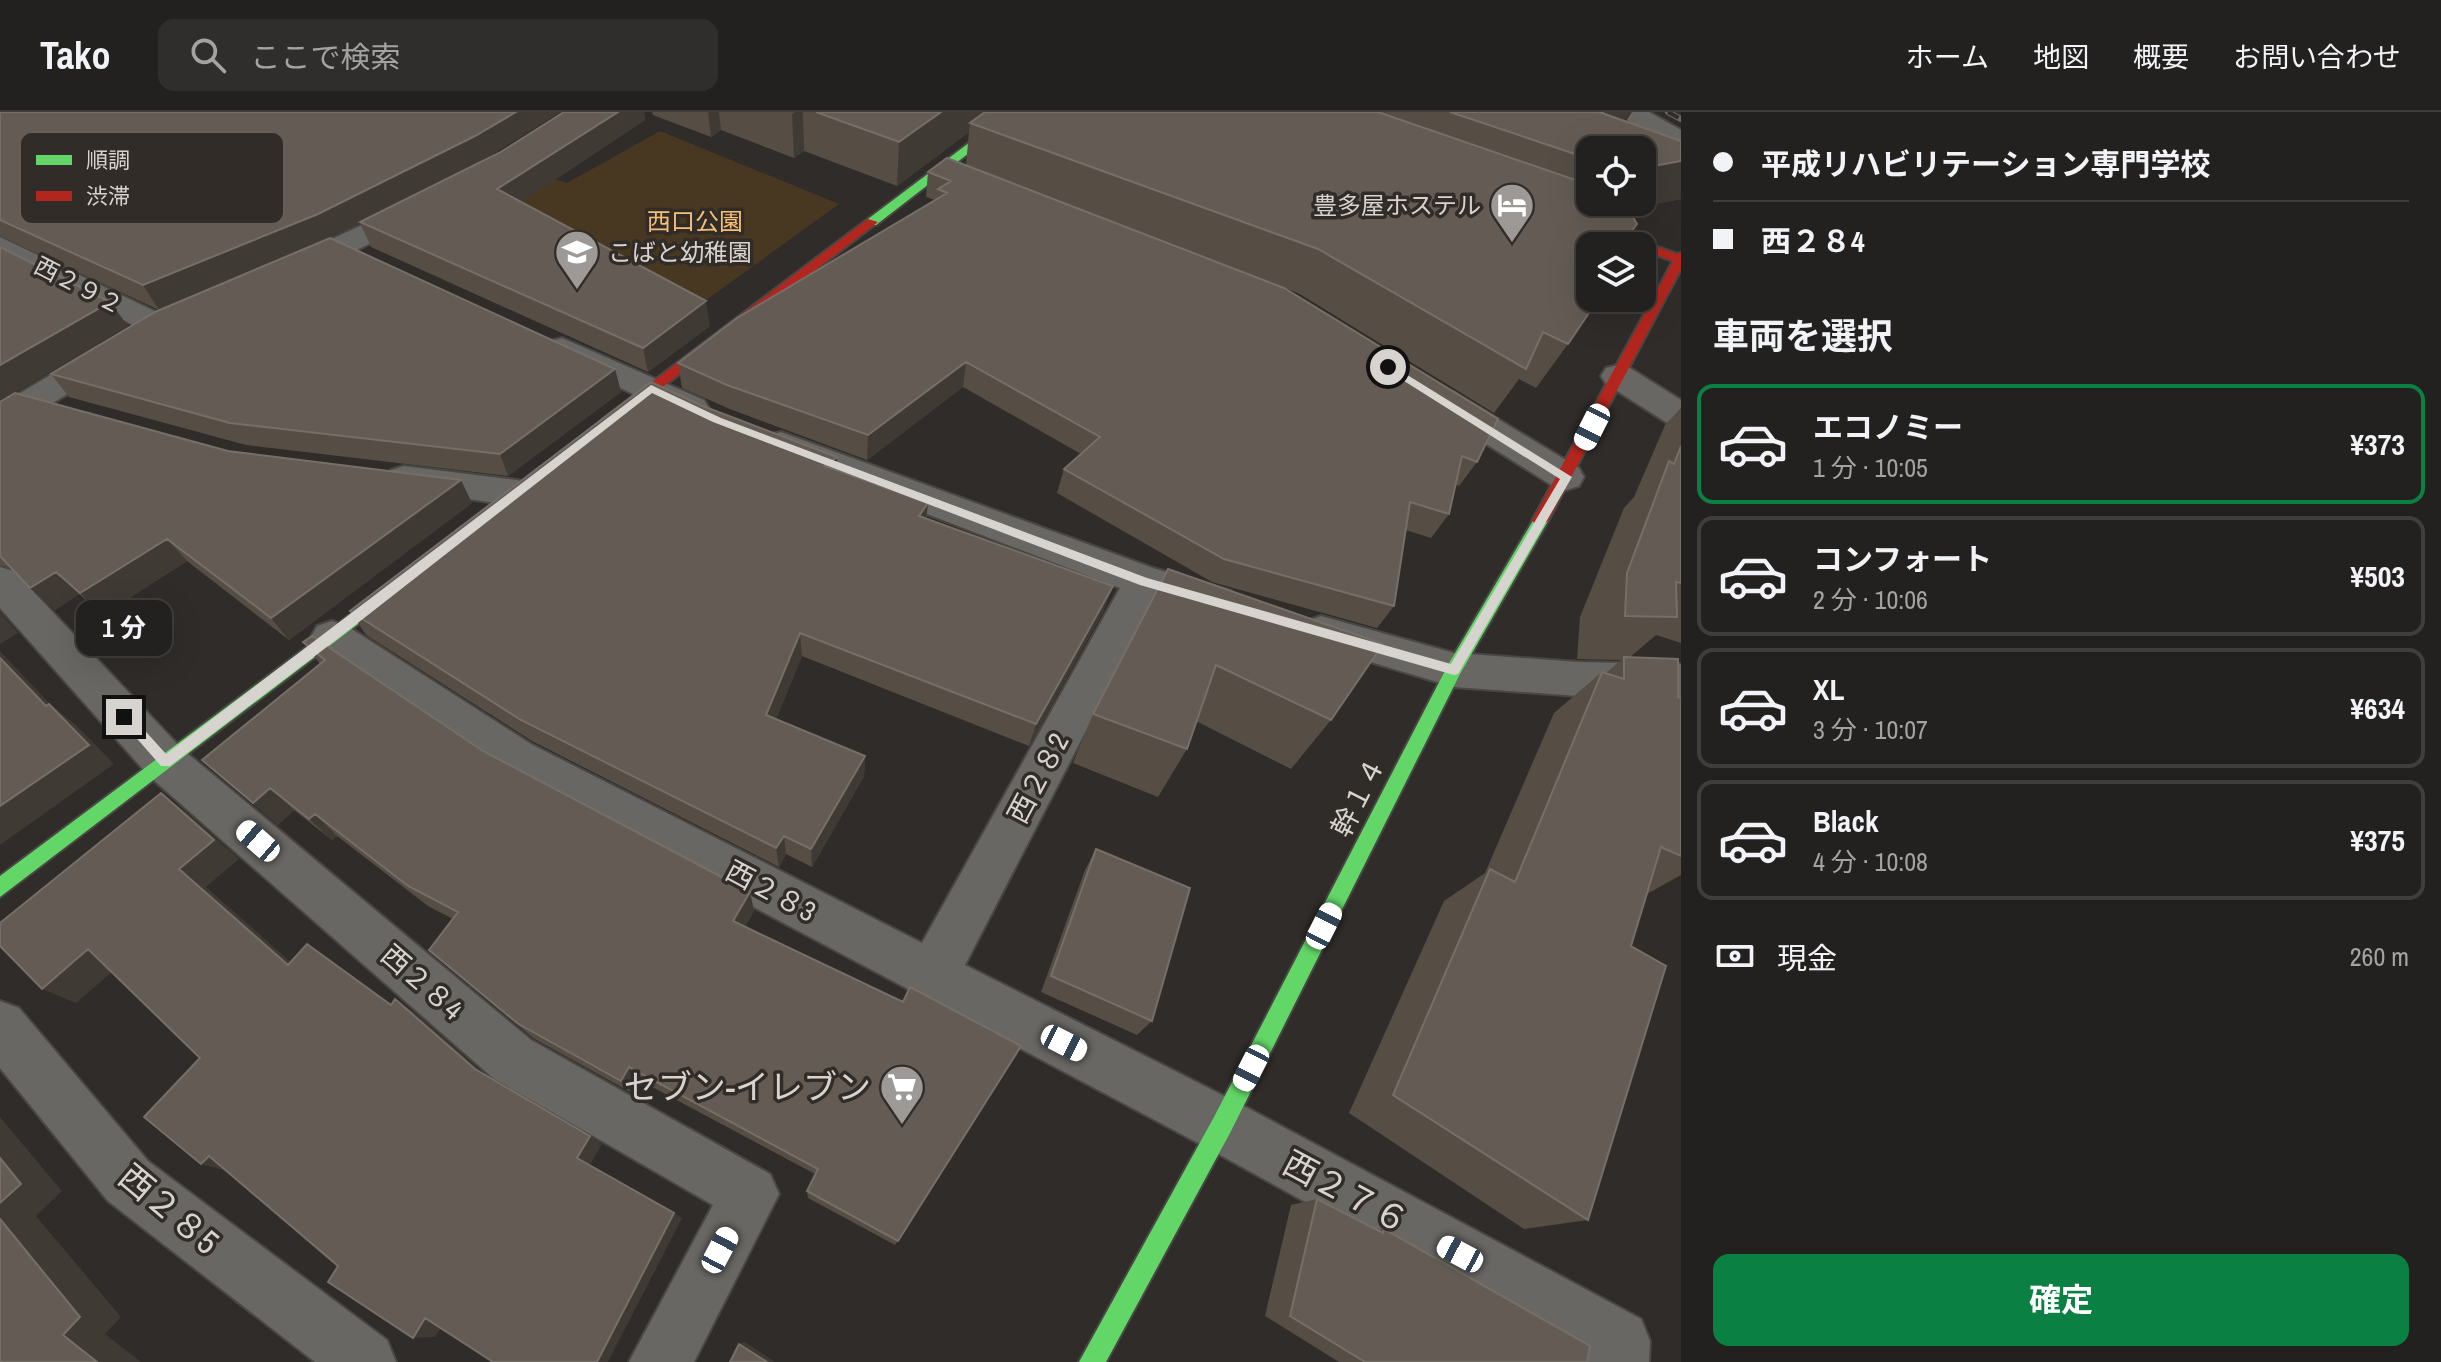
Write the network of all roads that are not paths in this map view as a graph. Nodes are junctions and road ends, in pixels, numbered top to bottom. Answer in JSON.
{"nodes":[{"id":1,"x":1017,"y":112,"type":"edge"},
{"id":2,"x":1630,"y":112,"type":"edge"},
{"id":3,"x":1681,"y":141,"type":"edge"},
{"id":4,"x":944,"y":169,"type":"junction"},
{"id":5,"x":974,"y":181,"type":"edge"},
{"id":6,"x":438,"y":197,"type":"edge"},
{"id":7,"x":1549,"y":212,"type":"edge"},
{"id":8,"x":0,"y":246,"type":"edge"},
{"id":9,"x":1681,"y":259,"type":"edge"},
{"id":10,"x":257,"y":283,"type":"edge"},
{"id":11,"x":538,"y":337,"type":"edge"},
{"id":12,"x":1618,"y":376,"type":"junction"},
{"id":13,"x":1420,"y":386,"type":"edge"},
{"id":14,"x":651,"y":388,"type":"junction"},
{"id":15,"x":32,"y":401,"type":"junction"},
{"id":16,"x":77,"y":414,"type":"edge"},
{"id":17,"x":1681,"y":416,"type":"edge"},
{"id":18,"x":0,"y":420,"type":"edge"},
{"id":19,"x":590,"y":436,"type":"edge"},
{"id":20,"x":366,"y":475,"type":"edge"},
{"id":21,"x":1566,"y":477,"type":"junction"},
{"id":22,"x":513,"y":496,"type":"edge"},
{"id":23,"x":418,"y":570,"type":"edge"},
{"id":24,"x":1144,"y":581,"type":"junction"},
{"id":25,"x":0,"y":582,"type":"edge"},
{"id":26,"x":1248,"y":611,"type":"edge"},
{"id":27,"x":1292,"y":624,"type":"edge"},
{"id":28,"x":332,"y":637,"type":"junction"},
{"id":29,"x":1454,"y":670,"type":"junction"},
{"id":30,"x":1681,"y":681,"type":"edge"},
{"id":31,"x":165,"y":762,"type":"junction"},
{"id":32,"x":0,"y":888,"type":"edge"},
{"id":33,"x":932,"y":975,"type":"junction"},
{"id":34,"x":0,"y":1027,"type":"edge"},
{"id":35,"x":1222,"y":1125,"type":"junction"},
{"id":36,"x":365,"y":1362,"type":"edge"},
{"id":37,"x":660,"y":1362,"type":"edge"},
{"id":38,"x":1092,"y":1362,"type":"edge"},
{"id":39,"x":1618,"y":1362,"type":"edge"}],
"edges":[{"from":1,"to":4,"type":"street"},
{"from":2,"to":3,"type":"street"},
{"from":4,"to":5,"type":"street"},
{"from":4,"to":14,"type":"street"},
{"from":6,"to":10,"type":"street"},
{"from":7,"to":9,"type":"street"},
{"from":8,"to":15,"type":"street","name":"西２９２"},
{"from":9,"to":12,"type":"street","name":"幹１４"},
{"from":11,"to":14,"type":"street"},
{"from":12,"to":17,"type":"street"},
{"from":12,"to":21,"type":"street","name":"幹１４"},
{"from":13,"to":21,"type":"street"},
{"from":14,"to":19,"type":"street"},
{"from":14,"to":24,"type":"street"},
{"from":15,"to":16,"type":"street"},
{"from":15,"to":18,"type":"street"},
{"from":20,"to":22,"type":"street"},
{"from":21,"to":29,"type":"street","name":"幹１４"},
{"from":23,"to":28,"type":"street"},
{"from":24,"to":26,"type":"street"},
{"from":24,"to":33,"type":"street","name":"西２８2"},
{"from":25,"to":31,"type":"street","name":"西２８4"},
{"from":27,"to":29,"type":"street"},
{"from":28,"to":31,"type":"street"},
{"from":28,"to":33,"type":"street","name":"西２８3"},
{"from":29,"to":30,"type":"street"},
{"from":29,"to":35,"type":"street","name":"幹１４"},
{"from":31,"to":32,"type":"street"},
{"from":31,"to":37,"type":"street","name":"西２８4"},
{"from":33,"to":35,"type":"street","name":"西２８3"},
{"from":34,"to":36,"type":"street","name":"西２８5"},
{"from":35,"to":38,"type":"street","name":"幹１４"},
{"from":35,"to":39,"type":"street","name":"西２７６"}]}
